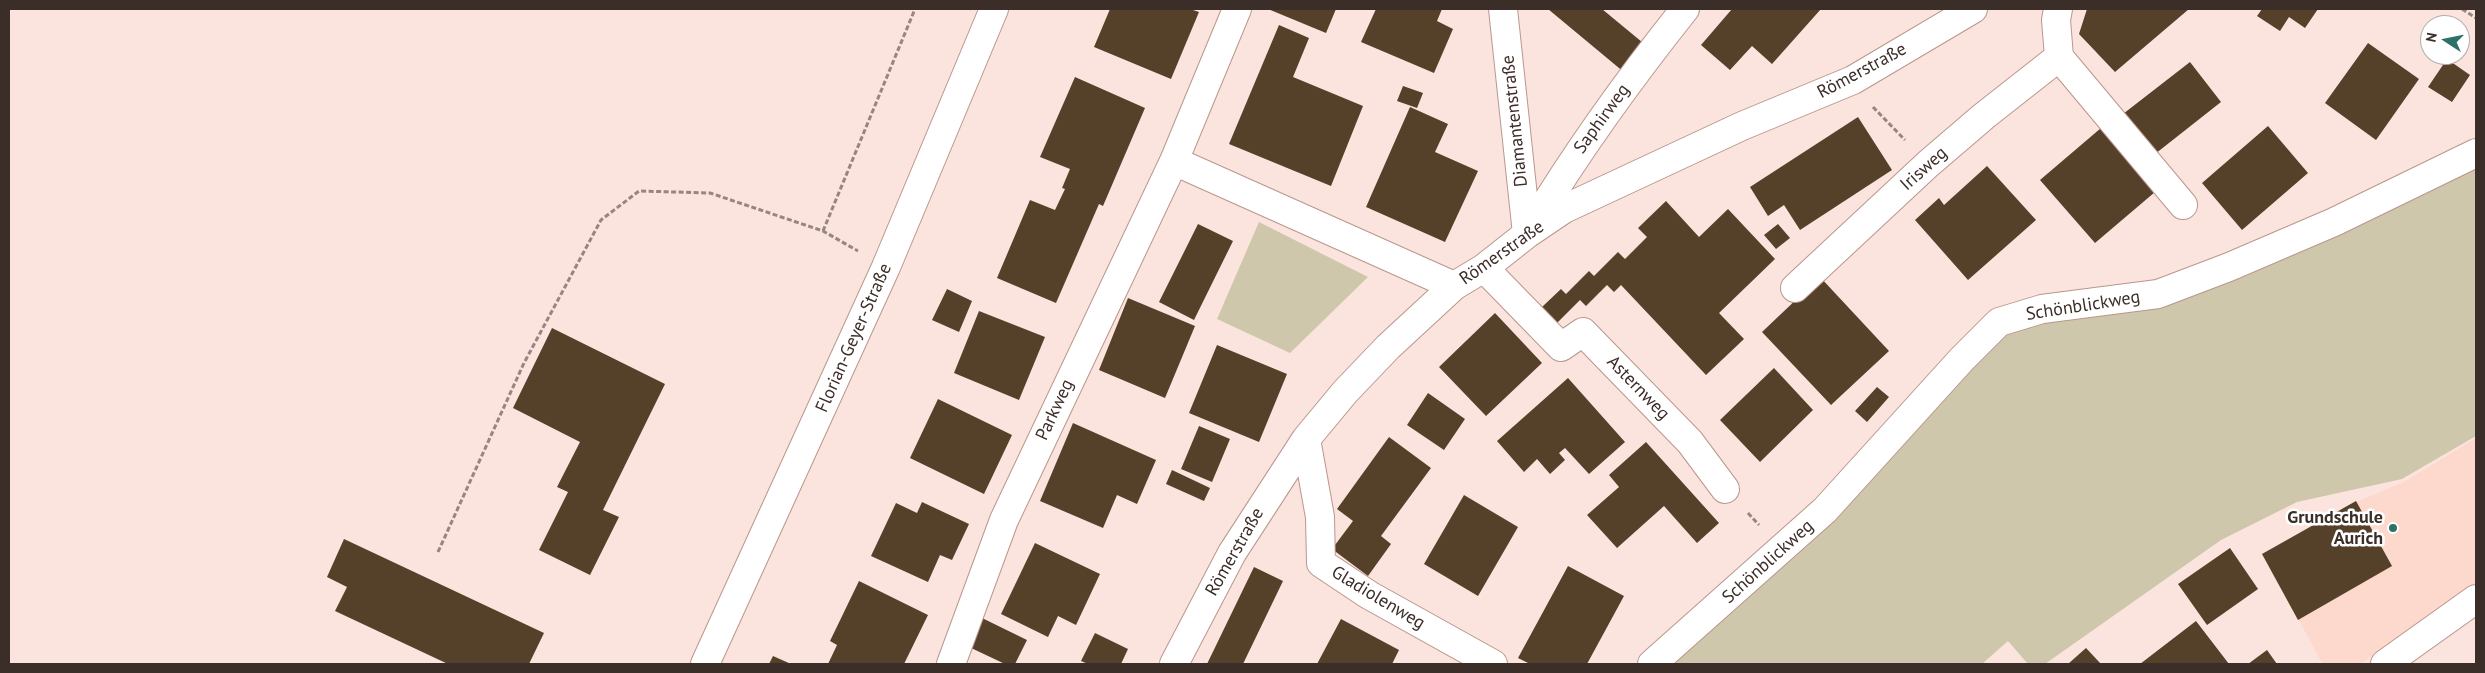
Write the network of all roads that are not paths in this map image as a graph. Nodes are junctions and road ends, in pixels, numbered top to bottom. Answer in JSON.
{"nodes":[{"id":1,"x":994,"y":9,"type":"edge"},
{"id":2,"x":1237,"y":9,"type":"edge"},
{"id":3,"x":1503,"y":9,"type":"edge"},
{"id":4,"x":1685,"y":9,"type":"edge"},
{"id":5,"x":1973,"y":9,"type":"edge"},
{"id":6,"x":2058,"y":9,"type":"edge"},
{"id":7,"x":2059,"y":57,"type":"junction"},
{"id":8,"x":2476,"y":153,"type":"edge"},
{"id":9,"x":1174,"y":161,"type":"junction"},
{"id":10,"x":2183,"y":205,"type":"dead end"},
{"id":11,"x":1527,"y":234,"type":"junction"},
{"id":12,"x":1484,"y":268,"type":"junction"},
{"id":13,"x":1454,"y":286,"type":"junction"},
{"id":14,"x":1795,"y":288,"type":"dead end"},
{"id":15,"x":1306,"y":438,"type":"junction"},
{"id":16,"x":1725,"y":489,"type":"road end"},
{"id":17,"x":2476,"y":599,"type":"edge"},
{"id":18,"x":705,"y":664,"type":"edge"},
{"id":19,"x":951,"y":664,"type":"edge"},
{"id":20,"x":1174,"y":664,"type":"edge"},
{"id":21,"x":1493,"y":664,"type":"edge"},
{"id":22,"x":1652,"y":664,"type":"edge"},
{"id":23,"x":2385,"y":664,"type":"edge"}],
"edges":[{"from":1,"to":18,"type":"street","name":"Florian-Geyer-Straße"},
{"from":2,"to":9,"type":"street","name":"Parkweg"},
{"from":3,"to":11,"type":"street","name":"Diamantenstraße"},
{"from":4,"to":11,"type":"street","name":"Saphirweg"},
{"from":5,"to":11,"type":"street","name":"Römerstraße"},
{"from":6,"to":7,"type":"street"},
{"from":7,"to":10,"type":"street"},
{"from":7,"to":14,"type":"street","name":"Irisweg"},
{"from":8,"to":22,"type":"street","name":"Schönblickweg"},
{"from":9,"to":13,"type":"street"},
{"from":9,"to":19,"type":"street","name":"Parkweg"},
{"from":11,"to":12,"type":"street","name":"Römerstraße"},
{"from":12,"to":13,"type":"street","name":"Römerstraße"},
{"from":12,"to":16,"type":"street","name":"Asternweg"},
{"from":13,"to":15,"type":"street","name":"Römerstraße"},
{"from":15,"to":20,"type":"street","name":"Römerstraße"},
{"from":15,"to":21,"type":"street","name":"Gladiolenweg"},
{"from":17,"to":23,"type":"street"}]}
